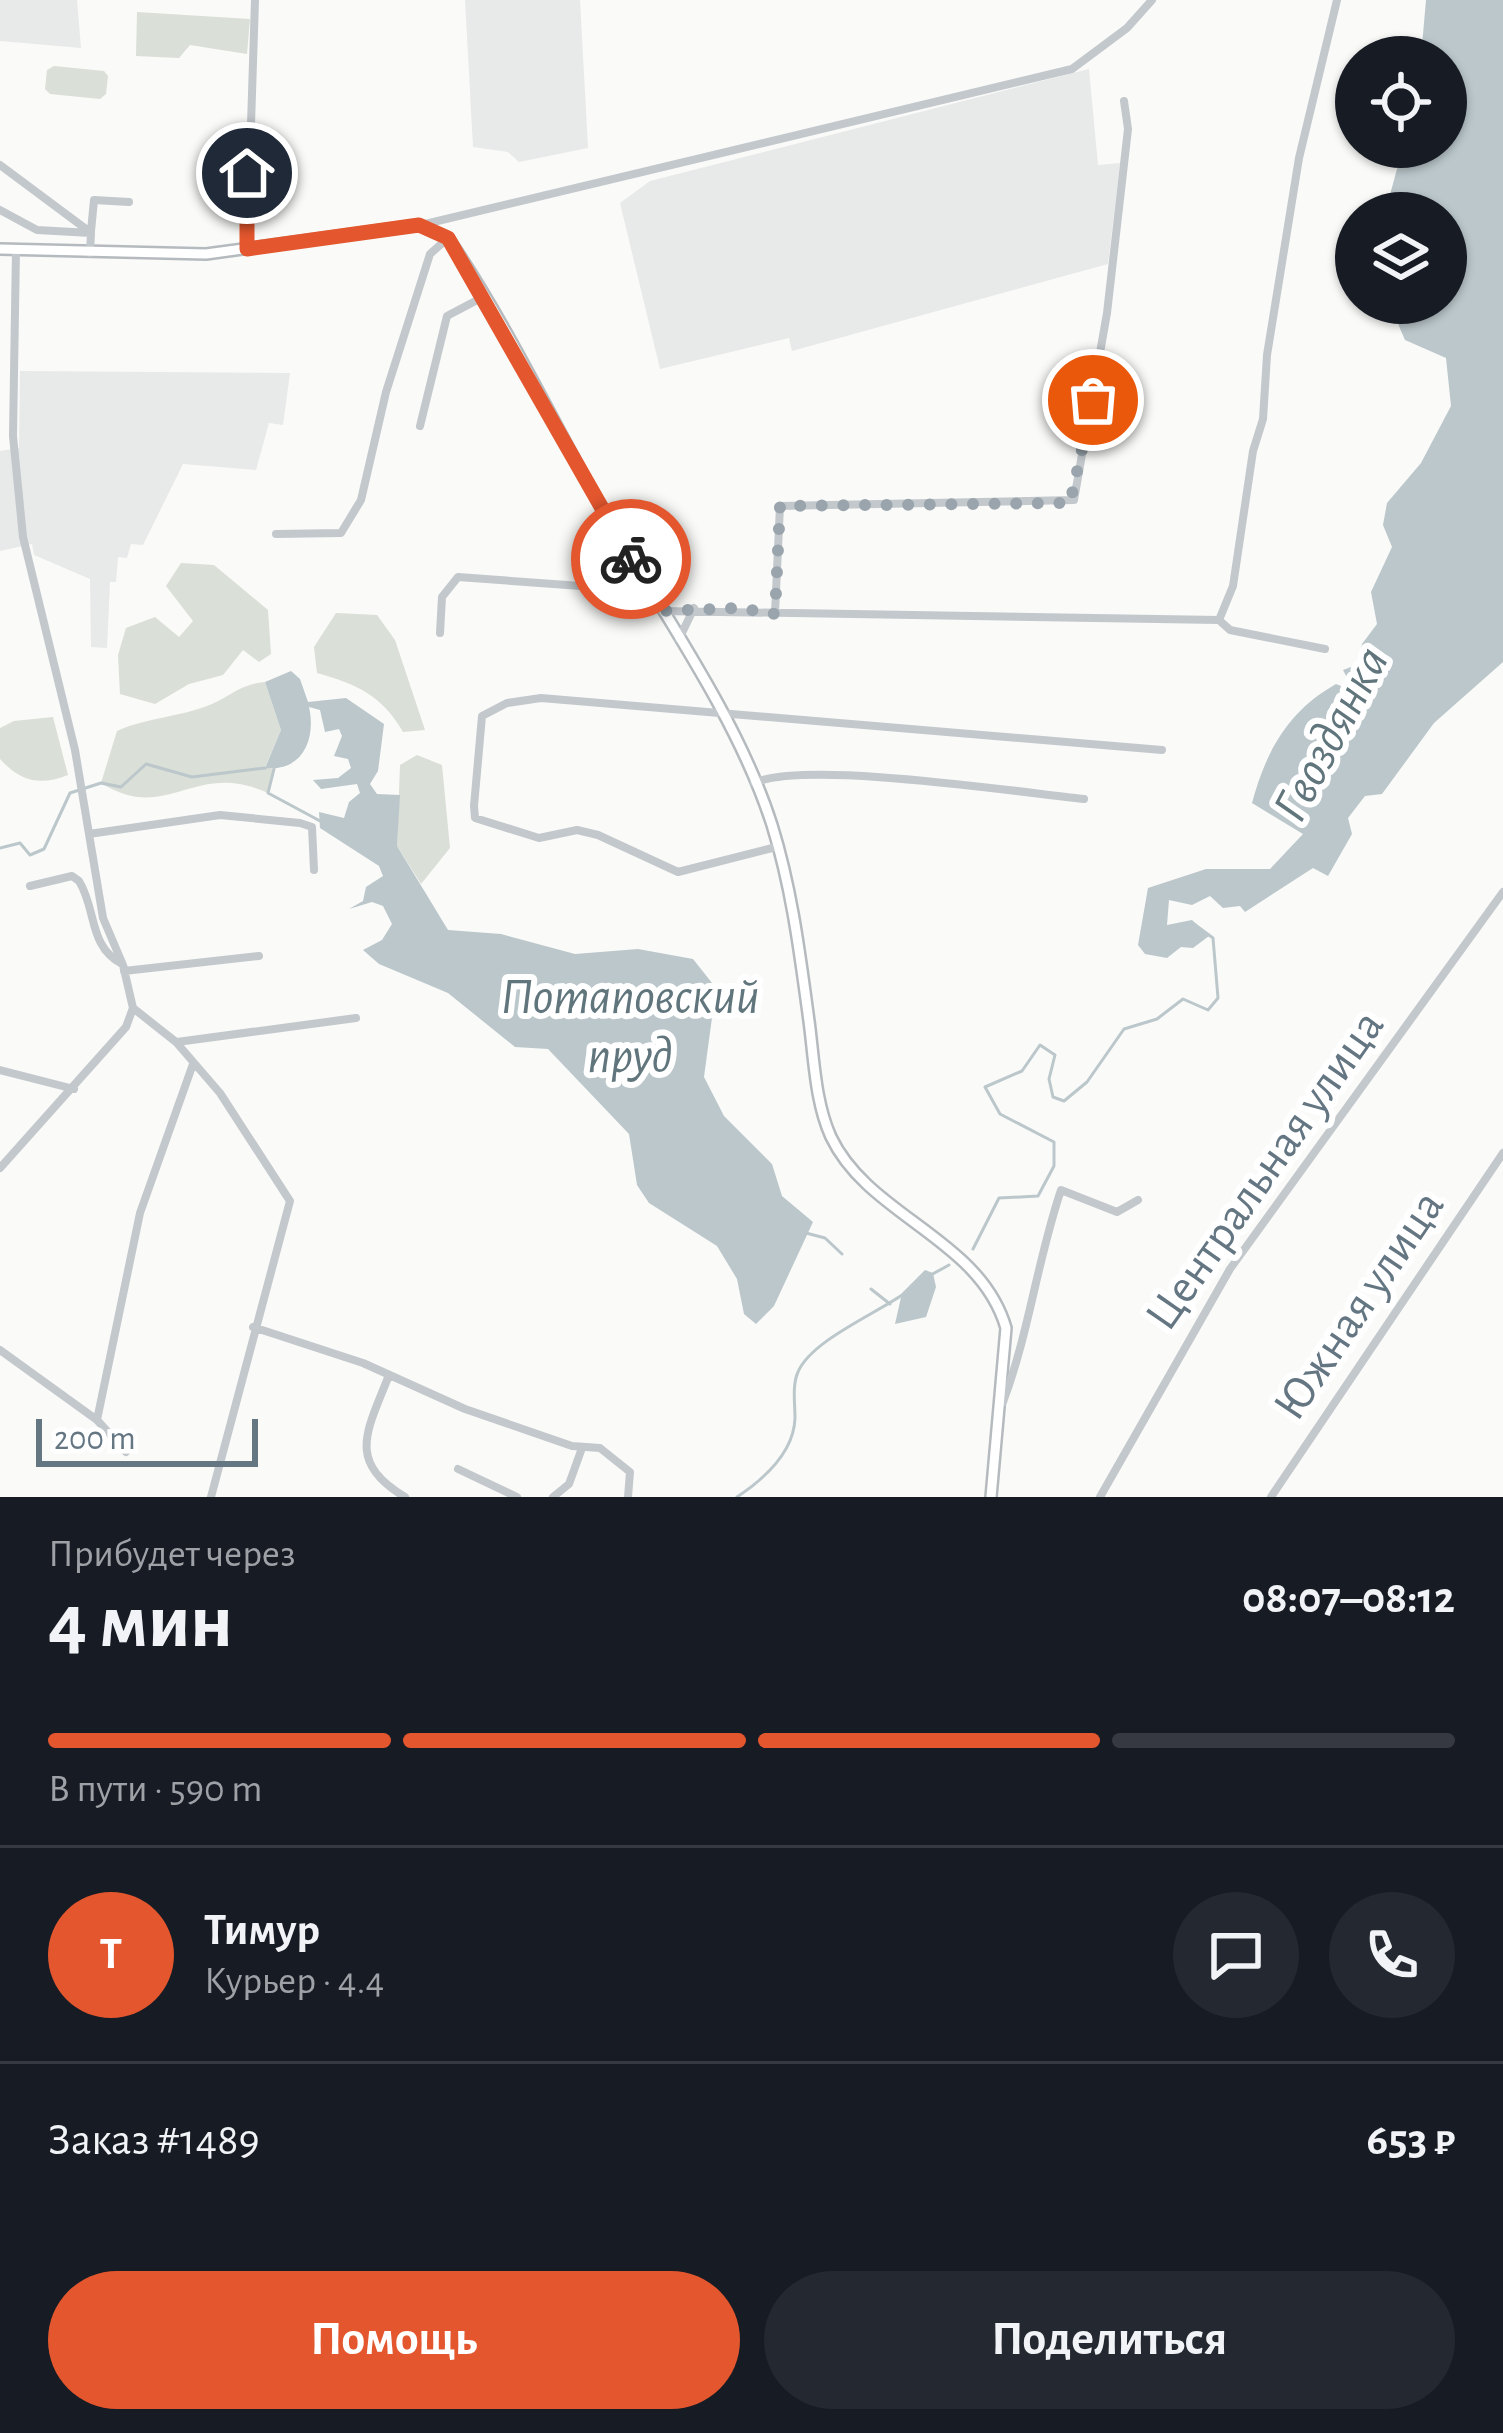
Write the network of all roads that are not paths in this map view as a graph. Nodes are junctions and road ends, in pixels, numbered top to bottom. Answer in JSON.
{"nodes":[{"id":1,"x":255,"y":0,"type":"edge"},
{"id":2,"x":1152,"y":0,"type":"edge"},
{"id":3,"x":1336,"y":0,"type":"edge"},
{"id":4,"x":1124,"y":101,"type":"dead end"},
{"id":5,"x":0,"y":165,"type":"edge"},
{"id":6,"x":129,"y":202,"type":"dead end"},
{"id":7,"x":0,"y":210,"type":"edge"},
{"id":8,"x":459,"y":216,"type":"junction"},
{"id":9,"x":419,"y":225,"type":"junction"},
{"id":10,"x":91,"y":233,"type":"junction"},
{"id":11,"x":450,"y":240,"type":"junction"},
{"id":12,"x":0,"y":249,"type":"edge"},
{"id":13,"x":16,"y":249,"type":"junction"},
{"id":14,"x":247,"y":249,"type":"junction"},
{"id":15,"x":90,"y":253,"type":"junction"},
{"id":16,"x":483,"y":297,"type":"junction"},
{"id":17,"x":421,"y":426,"type":"dead end"},
{"id":18,"x":0,"y":445,"type":"edge"},
{"id":19,"x":14,"y":445,"type":"junction"},
{"id":20,"x":276,"y":534,"type":"dead end"},
{"id":21,"x":650,"y":591,"type":"junction"},
{"id":22,"x":694,"y":608,"type":"junction"},
{"id":23,"x":662,"y":611,"type":"junction"},
{"id":24,"x":775,"y":614,"type":"junction"},
{"id":25,"x":1219,"y":620,"type":"junction"},
{"id":26,"x":440,"y":633,"type":"dead end"},
{"id":27,"x":679,"y":639,"type":"junction"},
{"id":28,"x":1325,"y":649,"type":"dead end"},
{"id":29,"x":717,"y":709,"type":"junction"},
{"id":30,"x":1162,"y":750,"type":"dead end"},
{"id":31,"x":754,"y":783,"type":"junction"},
{"id":32,"x":1084,"y":799,"type":"dead end"},
{"id":33,"x":89,"y":834,"type":"junction"},
{"id":34,"x":776,"y":848,"type":"junction"},
{"id":35,"x":314,"y":870,"type":"dead end"},
{"id":36,"x":30,"y":886,"type":"dead end"},
{"id":37,"x":1503,"y":892,"type":"edge"},
{"id":38,"x":259,"y":956,"type":"dead end"},
{"id":39,"x":124,"y":968,"type":"junction"},
{"id":40,"x":133,"y":1008,"type":"junction"},
{"id":41,"x":356,"y":1018,"type":"dead end"},
{"id":42,"x":176,"y":1042,"type":"junction"},
{"id":43,"x":193,"y":1064,"type":"junction"},
{"id":44,"x":0,"y":1070,"type":"edge"},
{"id":45,"x":74,"y":1089,"type":"junction"},
{"id":46,"x":1503,"y":1153,"type":"edge"},
{"id":47,"x":0,"y":1168,"type":"edge"},
{"id":48,"x":1138,"y":1200,"type":"dead end"},
{"id":49,"x":253,"y":1327,"type":"junction"},
{"id":50,"x":0,"y":1350,"type":"edge"},
{"id":51,"x":389,"y":1375,"type":"junction"},
{"id":52,"x":998,"y":1415,"type":"junction"},
{"id":53,"x":97,"y":1420,"type":"junction"},
{"id":54,"x":582,"y":1448,"type":"junction"},
{"id":55,"x":126,"y":1452,"type":"dead end"},
{"id":56,"x":458,"y":1468,"type":"dead end"},
{"id":57,"x":211,"y":1497,"type":"edge"},
{"id":58,"x":405,"y":1497,"type":"edge"},
{"id":59,"x":518,"y":1497,"type":"edge"},
{"id":60,"x":553,"y":1497,"type":"edge"},
{"id":61,"x":628,"y":1497,"type":"edge"},
{"id":62,"x":991,"y":1497,"type":"edge"},
{"id":63,"x":1100,"y":1497,"type":"edge"},
{"id":64,"x":1271,"y":1497,"type":"edge"}],
"edges":[{"from":1,"to":14,"type":"street"},
{"from":2,"to":8,"type":"street"},
{"from":3,"to":25,"type":"street"},
{"from":4,"to":24,"type":"street"},
{"from":5,"to":10,"type":"street"},
{"from":6,"to":10,"type":"street"},
{"from":7,"to":10,"type":"street"},
{"from":8,"to":9,"type":"street"},
{"from":8,"to":11,"type":"street"},
{"from":9,"to":11,"type":"main road"},
{"from":9,"to":14,"type":"main road"},
{"from":10,"to":15,"type":"street"},
{"from":11,"to":16,"type":"main road"},
{"from":11,"to":20,"type":"street"},
{"from":12,"to":13,"type":"main road"},
{"from":13,"to":15,"type":"main road"},
{"from":13,"to":19,"type":"street"},
{"from":14,"to":15,"type":"main road"},
{"from":16,"to":17,"type":"street"},
{"from":16,"to":21,"type":"main road"},
{"from":18,"to":19,"type":"street"},
{"from":19,"to":33,"type":"street"},
{"from":21,"to":23,"type":"main road"},
{"from":21,"to":26,"type":"street"},
{"from":22,"to":23,"type":"street"},
{"from":22,"to":24,"type":"street"},
{"from":22,"to":27,"type":"street"},
{"from":23,"to":27,"type":"main road"},
{"from":24,"to":25,"type":"street"},
{"from":25,"to":28,"type":"street"},
{"from":27,"to":29,"type":"main road"},
{"from":29,"to":30,"type":"street"},
{"from":29,"to":31,"type":"main road"},
{"from":29,"to":34,"type":"street"},
{"from":31,"to":32,"type":"street"},
{"from":31,"to":34,"type":"main road"},
{"from":33,"to":35,"type":"street"},
{"from":33,"to":39,"type":"street"},
{"from":34,"to":52,"type":"main road"},
{"from":36,"to":39,"type":"street"},
{"from":37,"to":63,"type":"street","name":"Центральная улица"},
{"from":38,"to":39,"type":"street"},
{"from":39,"to":40,"type":"street"},
{"from":40,"to":42,"type":"street"},
{"from":40,"to":45,"type":"street"},
{"from":41,"to":42,"type":"street"},
{"from":42,"to":43,"type":"street"},
{"from":43,"to":49,"type":"street"},
{"from":43,"to":53,"type":"street"},
{"from":44,"to":45,"type":"street"},
{"from":45,"to":47,"type":"street"},
{"from":46,"to":64,"type":"street","name":"Южная улица"},
{"from":48,"to":52,"type":"street"},
{"from":49,"to":51,"type":"street"},
{"from":49,"to":57,"type":"street"},
{"from":50,"to":53,"type":"street"},
{"from":51,"to":54,"type":"street"},
{"from":51,"to":58,"type":"street"},
{"from":52,"to":62,"type":"main road"},
{"from":53,"to":55,"type":"street"},
{"from":54,"to":60,"type":"street"},
{"from":54,"to":61,"type":"street"},
{"from":56,"to":59,"type":"street"}]}
